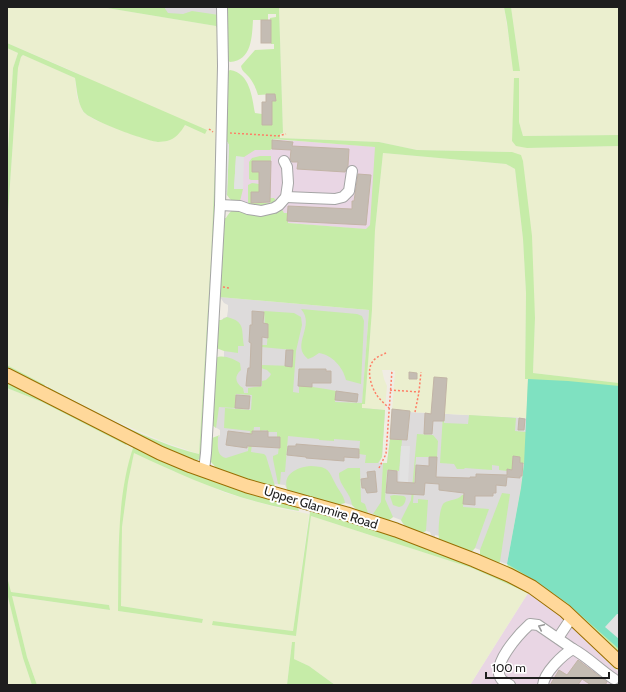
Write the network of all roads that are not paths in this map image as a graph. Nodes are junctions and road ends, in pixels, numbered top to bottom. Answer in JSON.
{"nodes":[{"id":1,"x":222,"y":7,"type":"edge"},
{"id":2,"x":284,"y":161,"type":"dead end"},
{"id":3,"x":352,"y":171,"type":"dead end"},
{"id":4,"x":286,"y":197,"type":"junction"},
{"id":5,"x":220,"y":205,"type":"junction"},
{"id":6,"x":7,"y":375,"type":"edge"},
{"id":7,"x":204,"y":470,"type":"junction"},
{"id":8,"x":572,"y":617,"type":"junction"},
{"id":9,"x":558,"y":638,"type":"junction"},
{"id":10,"x":573,"y":649,"type":"junction"},
{"id":11,"x":619,"y":662,"type":"edge"},
{"id":12,"x":614,"y":679,"type":"edge"},
{"id":13,"x":510,"y":685,"type":"edge"},
{"id":14,"x":543,"y":685,"type":"edge"}],
"edges":[{"from":1,"to":5,"type":"street"},
{"from":2,"to":4,"type":"street"},
{"from":3,"to":4,"type":"street"},
{"from":4,"to":5,"type":"street"},
{"from":5,"to":7,"type":"street"},
{"from":6,"to":7,"type":"main road","name":"Upper Glanmire Road"},
{"from":7,"to":8,"type":"main road","name":"Upper Glanmire Road"},
{"from":8,"to":9,"type":"street"},
{"from":8,"to":11,"type":"main road","name":"Upper Glanmire Road"},
{"from":9,"to":10,"type":"street"},
{"from":9,"to":13,"type":"street","one_way":true},
{"from":10,"to":12,"type":"street"},
{"from":10,"to":14,"type":"street"}]}
